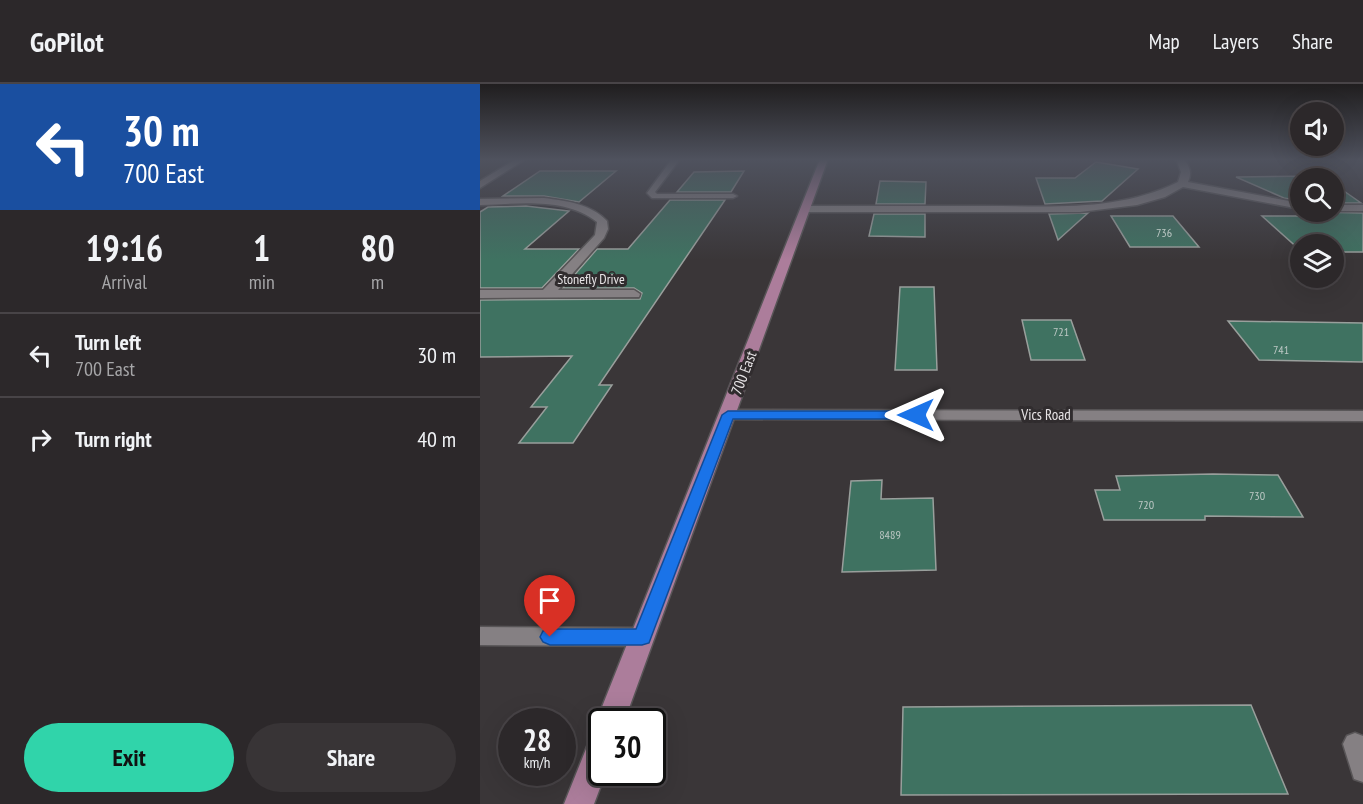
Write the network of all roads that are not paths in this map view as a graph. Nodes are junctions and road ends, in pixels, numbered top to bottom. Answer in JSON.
{"nodes":[{"id":1,"x":651,"y":193,"type":"edge"},
{"id":2,"x":812,"y":193,"type":"edge"},
{"id":3,"x":1168,"y":193,"type":"edge"},
{"id":4,"x":1224,"y":193,"type":"edge"},
{"id":5,"x":733,"y":196,"type":"dead end"},
{"id":6,"x":480,"y":202,"type":"edge"},
{"id":7,"x":1290,"y":204,"type":"edge"},
{"id":8,"x":1344,"y":208,"type":"edge"},
{"id":9,"x":1363,"y":208,"type":"edge"},
{"id":10,"x":806,"y":209,"type":"junction"},
{"id":11,"x":480,"y":294,"type":"edge"},
{"id":12,"x":547,"y":294,"type":"junction"},
{"id":13,"x":634,"y":294,"type":"dead end"},
{"id":14,"x":728,"y":415,"type":"junction"},
{"id":15,"x":1363,"y":416,"type":"edge"},
{"id":16,"x":480,"y":636,"type":"edge"},
{"id":17,"x":642,"y":637,"type":"junction"},
{"id":18,"x":615,"y":708,"type":"edge"},
{"id":19,"x":1355,"y":744,"type":"dead end"},
{"id":20,"x":1363,"y":770,"type":"edge"},
{"id":21,"x":588,"y":781,"type":"edge"},
{"id":22,"x":579,"y":804,"type":"edge"}],
"edges":[{"from":1,"to":5,"type":"lane"},
{"from":2,"to":10,"type":"main road","name":"700 East"},
{"from":3,"to":10,"type":"street"},
{"from":4,"to":7,"type":"street"},
{"from":6,"to":12,"type":"street","name":"Stonefly Drive"},
{"from":8,"to":9,"type":"street"},
{"from":10,"to":14,"type":"main road","name":"700 East"},
{"from":11,"to":12,"type":"street","name":"Stonefly Drive"},
{"from":12,"to":13,"type":"street","name":"Stonefly Drive"},
{"from":14,"to":15,"type":"street","name":"Vics Road"},
{"from":14,"to":17,"type":"main road","name":"700 East"},
{"from":16,"to":17,"type":"lane"},
{"from":17,"to":18,"type":"main road","name":"700 East"},
{"from":19,"to":20,"type":"lane"},
{"from":21,"to":22,"type":"main road"}]}
